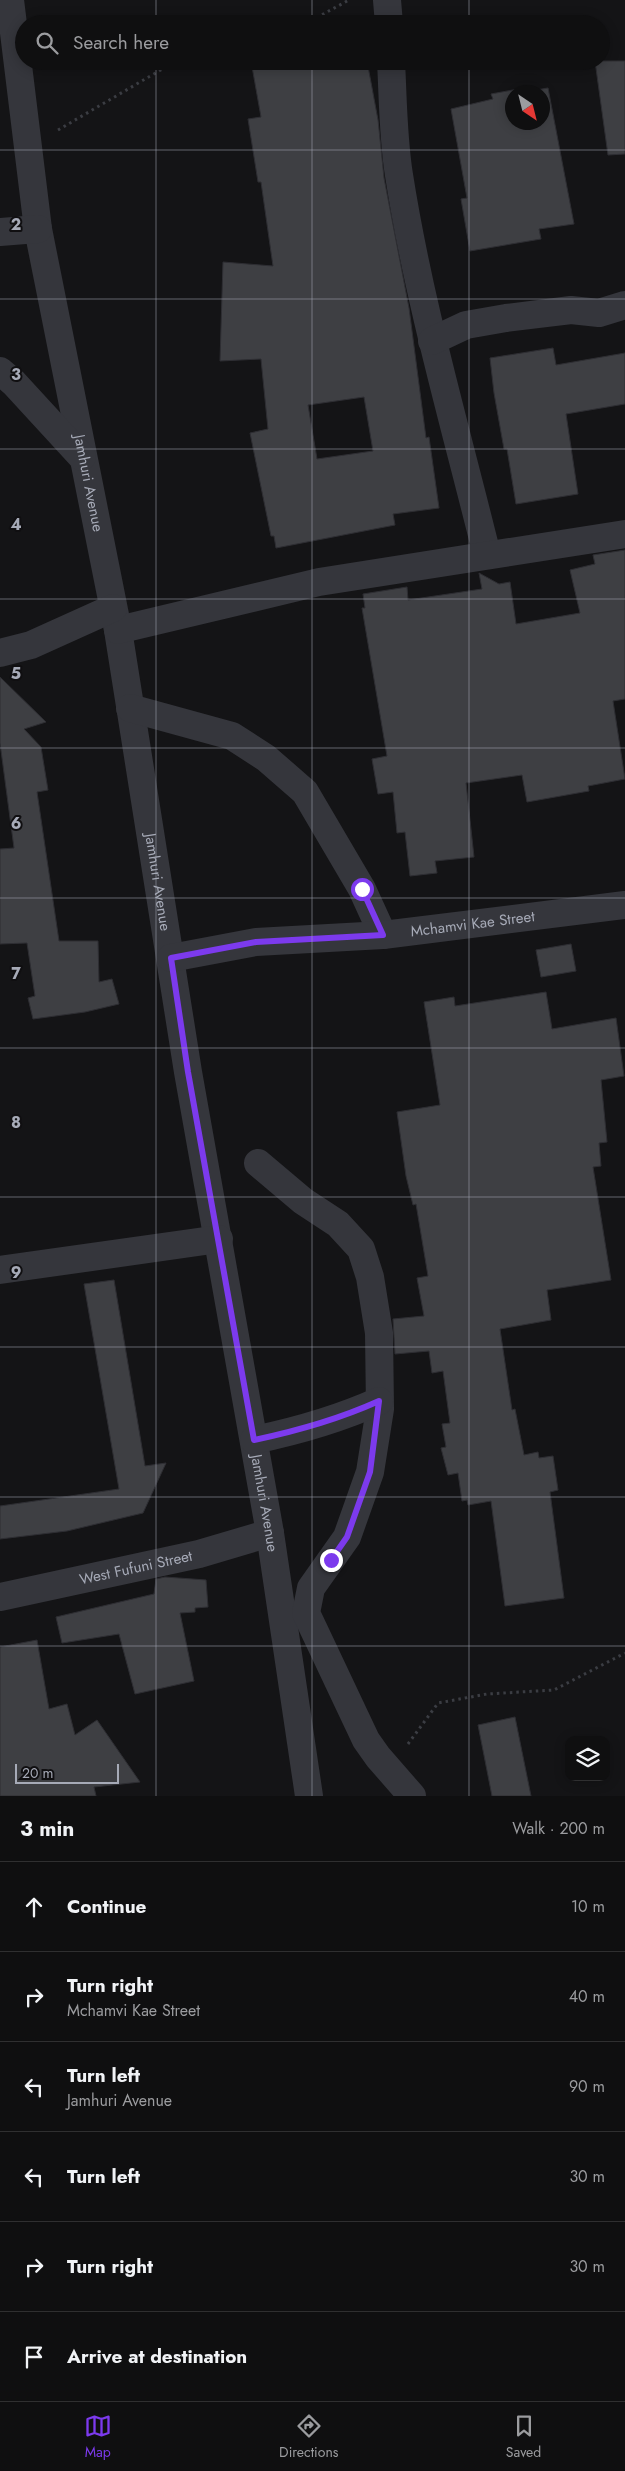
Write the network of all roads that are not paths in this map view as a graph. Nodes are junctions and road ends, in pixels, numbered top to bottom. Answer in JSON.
{"nodes":[{"id":1,"x":10,"y":0,"type":"edge"},
{"id":2,"x":387,"y":0,"type":"edge"},
{"id":3,"x":388,"y":15,"type":"edge"},
{"id":4,"x":15,"y":41,"type":"edge"},
{"id":5,"x":19,"y":70,"type":"edge"},
{"id":6,"x":392,"y":70,"type":"edge"},
{"id":7,"x":38,"y":229,"type":"junction"},
{"id":8,"x":0,"y":232,"type":"edge"},
{"id":9,"x":625,"y":305,"type":"edge"},
{"id":10,"x":432,"y":340,"type":"junction"},
{"id":11,"x":0,"y":371,"type":"edge"},
{"id":12,"x":84,"y":458,"type":"junction"},
{"id":13,"x":625,"y":534,"type":"edge"},
{"id":14,"x":487,"y":555,"type":"junction"},
{"id":15,"x":116,"y":619,"type":"junction"},
{"id":16,"x":0,"y":653,"type":"edge"},
{"id":17,"x":130,"y":708,"type":"junction"},
{"id":18,"x":625,"y":905,"type":"edge"},
{"id":19,"x":383,"y":935,"type":"junction"},
{"id":20,"x":171,"y":958,"type":"junction"},
{"id":21,"x":258,"y":1163,"type":"dead end"},
{"id":22,"x":219,"y":1239,"type":"junction"},
{"id":23,"x":0,"y":1270,"type":"edge"},
{"id":24,"x":379,"y":1401,"type":"junction"},
{"id":25,"x":254,"y":1440,"type":"junction"},
{"id":26,"x":270,"y":1533,"type":"junction"},
{"id":27,"x":0,"y":1597,"type":"edge"},
{"id":28,"x":309,"y":1796,"type":"edge"},
{"id":29,"x":412,"y":1796,"type":"edge"}],
"edges":[{"from":1,"to":4,"type":"street","name":"Jamhuri Avenue"},
{"from":2,"to":3,"type":"street"},
{"from":5,"to":7,"type":"street","name":"Jamhuri Avenue"},
{"from":6,"to":10,"type":"street"},
{"from":7,"to":8,"type":"street"},
{"from":7,"to":12,"type":"street","name":"Jamhuri Avenue"},
{"from":9,"to":10,"type":"street"},
{"from":10,"to":14,"type":"street"},
{"from":11,"to":12,"type":"street"},
{"from":12,"to":15,"type":"street","name":"Jamhuri Avenue"},
{"from":13,"to":14,"type":"street"},
{"from":14,"to":15,"type":"street"},
{"from":15,"to":16,"type":"street"},
{"from":15,"to":17,"type":"street","name":"Jamhuri Avenue"},
{"from":17,"to":19,"type":"street"},
{"from":17,"to":20,"type":"street","name":"Jamhuri Avenue"},
{"from":18,"to":19,"type":"street","name":"Mchamvi Kae Street"},
{"from":19,"to":20,"type":"street","name":"Mchamvi Kae Street"},
{"from":20,"to":22,"type":"street","name":"Jamhuri Avenue"},
{"from":21,"to":24,"type":"street"},
{"from":22,"to":23,"type":"street"},
{"from":22,"to":25,"type":"street","name":"Jamhuri Avenue"},
{"from":24,"to":25,"type":"street"},
{"from":24,"to":29,"type":"street"},
{"from":25,"to":26,"type":"street","name":"Jamhuri Avenue"},
{"from":26,"to":27,"type":"street","name":"West Fufuni Street"},
{"from":26,"to":28,"type":"street","name":"Jamhuri Avenue"}]}
